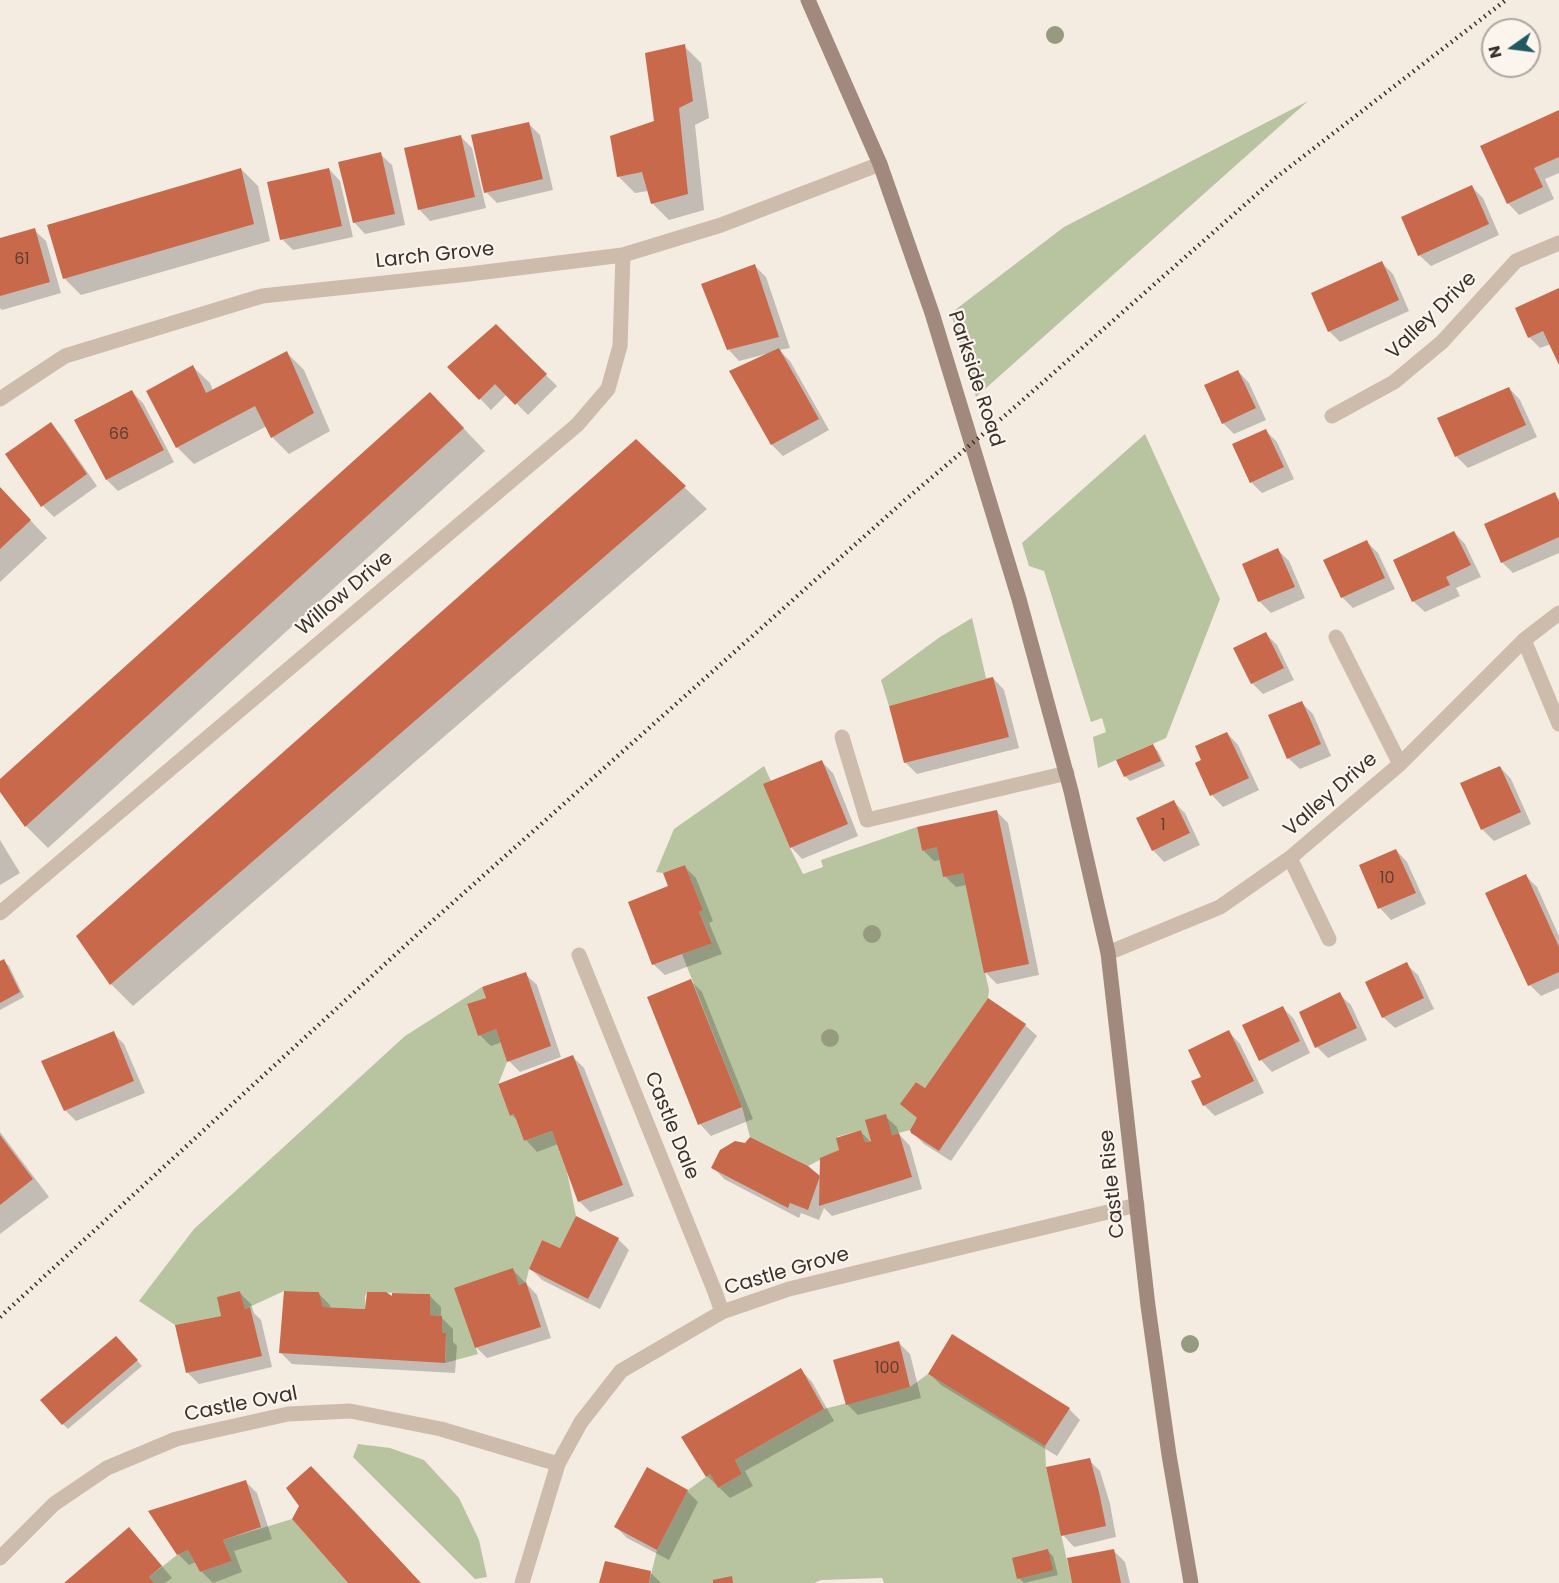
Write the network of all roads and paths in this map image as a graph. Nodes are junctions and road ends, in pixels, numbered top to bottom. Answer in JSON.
{"nodes":[{"id":1,"x":808,"y":0,"type":"edge"},
{"id":2,"x":880,"y":164,"type":"junction"},
{"id":3,"x":1559,"y":243,"type":"edge"},
{"id":4,"x":623,"y":255,"type":"junction"},
{"id":5,"x":0,"y":399,"type":"edge"},
{"id":6,"x":1332,"y":416,"type":"dead end"},
{"id":7,"x":1559,"y":613,"type":"edge"},
{"id":8,"x":1336,"y":637,"type":"dead end"},
{"id":9,"x":1524,"y":640,"type":"junction"},
{"id":10,"x":1559,"y":724,"type":"edge"},
{"id":11,"x":842,"y":737,"type":"dead end"},
{"id":12,"x":1400,"y":764,"type":"junction"},
{"id":13,"x":1068,"y":777,"type":"junction"},
{"id":14,"x":1290,"y":858,"type":"junction"},
{"id":15,"x":0,"y":913,"type":"edge"},
{"id":16,"x":1329,"y":939,"type":"dead end"},
{"id":17,"x":1108,"y":953,"type":"junction"},
{"id":18,"x":579,"y":955,"type":"dead end"},
{"id":19,"x":1137,"y":1205,"type":"junction"},
{"id":20,"x":722,"y":1312,"type":"junction"},
{"id":21,"x":558,"y":1464,"type":"junction"},
{"id":22,"x":0,"y":1558,"type":"edge"},
{"id":23,"x":522,"y":1583,"type":"edge"},
{"id":24,"x":1191,"y":1583,"type":"edge"}],
"edges":[{"from":1,"to":2,"type":"street","name":"Parkside Road"},
{"from":2,"to":4,"type":"street","name":"Larch Grove"},
{"from":2,"to":13,"type":"street","name":"Parkside Road"},
{"from":3,"to":6,"type":"street","name":"Valley Drive"},
{"from":4,"to":5,"type":"street","name":"Larch Grove"},
{"from":4,"to":15,"type":"street","name":"Willow Drive"},
{"from":7,"to":9,"type":"street","name":"Valley Drive"},
{"from":8,"to":12,"type":"street","name":"Valley Drive"},
{"from":9,"to":10,"type":"street"},
{"from":9,"to":12,"type":"street","name":"Valley Drive"},
{"from":11,"to":13,"type":"street"},
{"from":12,"to":14,"type":"street","name":"Valley Drive"},
{"from":13,"to":17,"type":"street","name":"Castle Rise"},
{"from":14,"to":16,"type":"street","name":"Valley Drive"},
{"from":14,"to":17,"type":"street","name":"Valley Drive"},
{"from":17,"to":19,"type":"street","name":"Castle Rise"},
{"from":18,"to":20,"type":"street","name":"Castle Dale"},
{"from":19,"to":20,"type":"street","name":"Castle Grove"},
{"from":19,"to":24,"type":"street","name":"Castle Rise"},
{"from":20,"to":21,"type":"street","name":"Castle Grove"},
{"from":21,"to":22,"type":"street","name":"Castle Oval"},
{"from":21,"to":23,"type":"street","name":"Castle Grove"}]}
